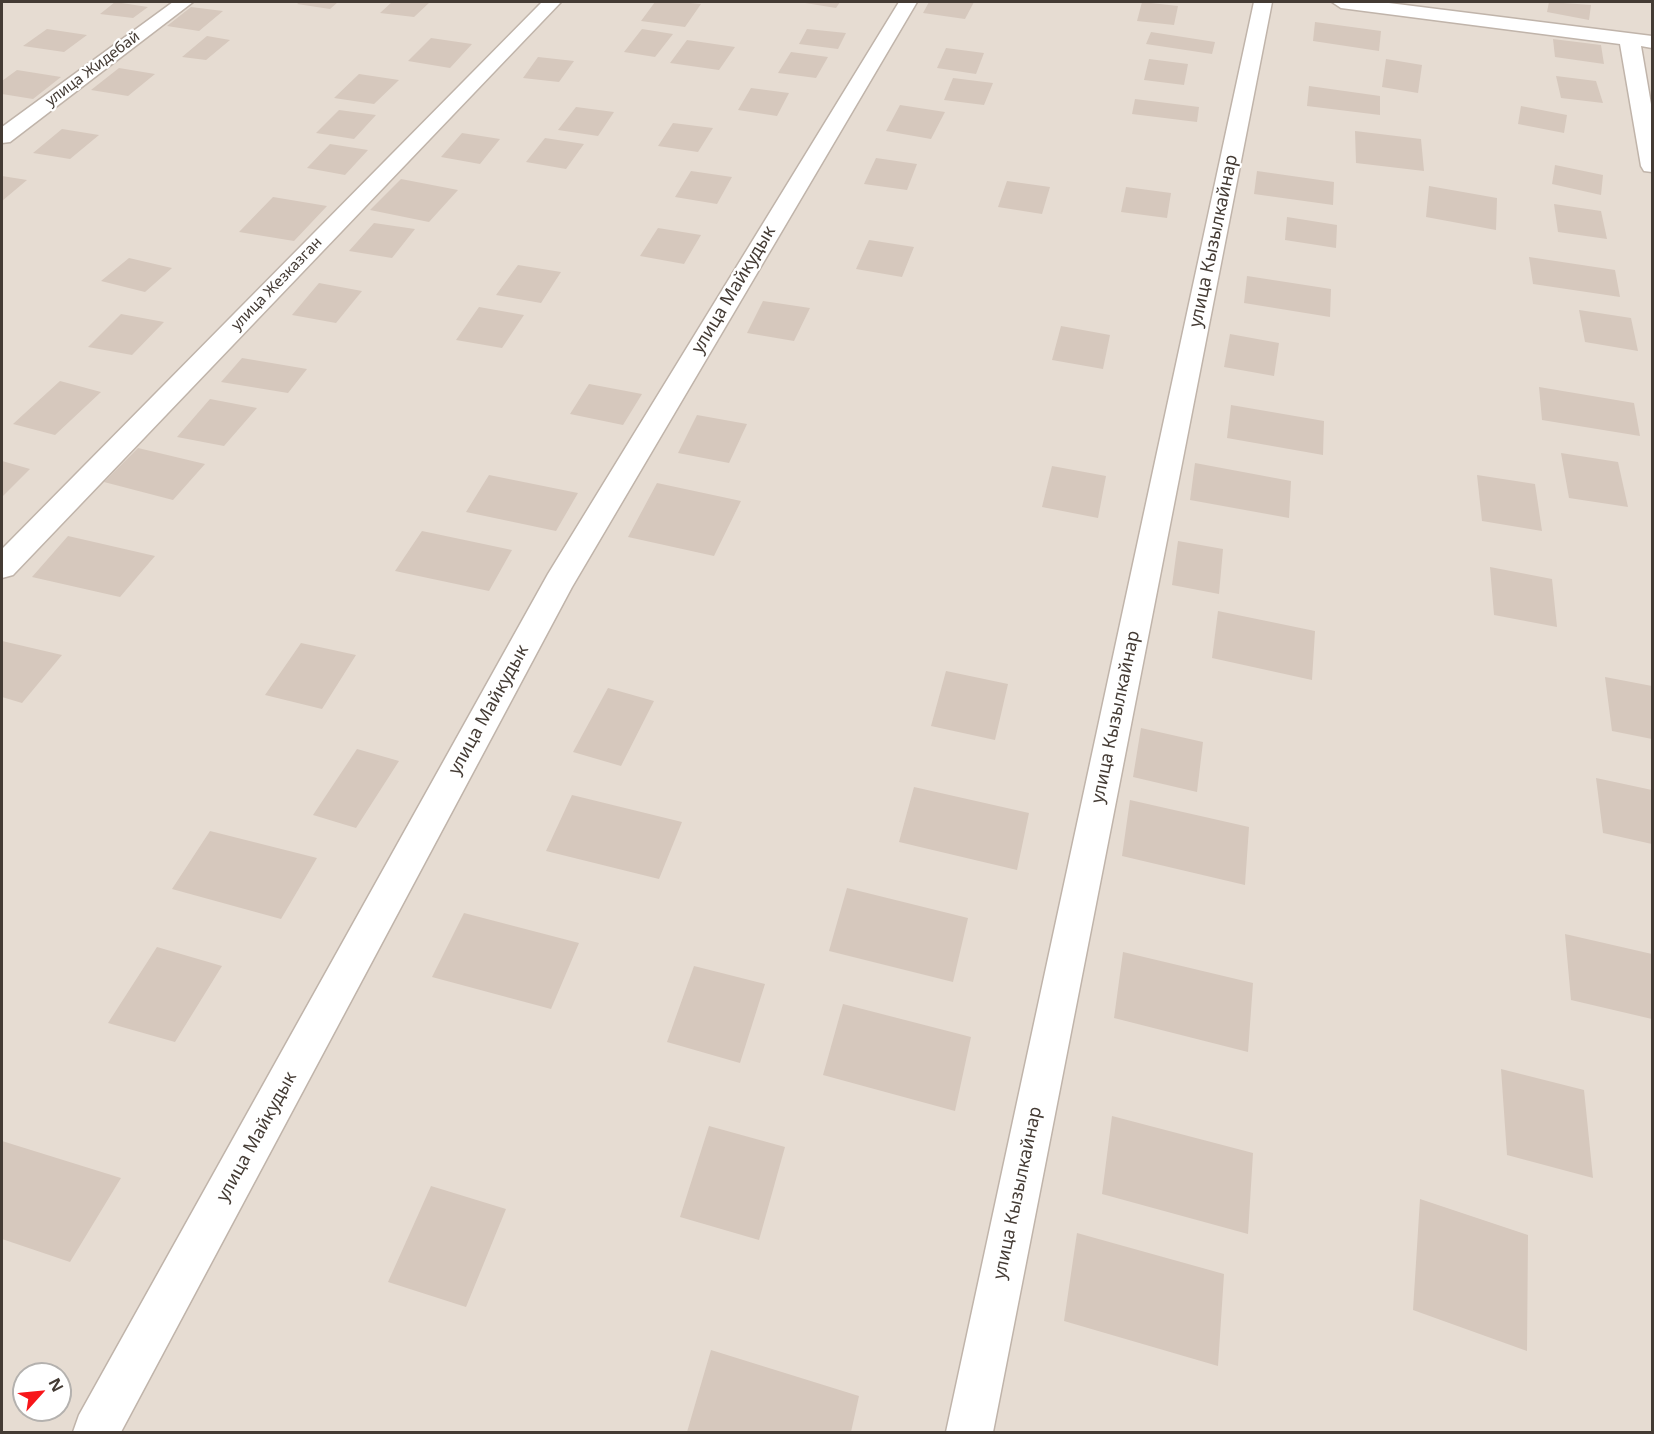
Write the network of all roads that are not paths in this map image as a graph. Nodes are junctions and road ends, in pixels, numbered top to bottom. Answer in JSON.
{"nodes":[{"id":1,"x":183,"y":2,"type":"edge"},
{"id":2,"x":552,"y":2,"type":"edge"},
{"id":3,"x":908,"y":2,"type":"edge"},
{"id":4,"x":1263,"y":2,"type":"edge"},
{"id":5,"x":1341,"y":2,"type":"edge"},
{"id":6,"x":1514,"y":2,"type":"edge"},
{"id":7,"x":1516,"y":24,"type":"junction"},
{"id":8,"x":1629,"y":38,"type":"junction"},
{"id":9,"x":1653,"y":42,"type":"edge"},
{"id":10,"x":2,"y":137,"type":"edge"},
{"id":11,"x":1653,"y":166,"type":"edge"},
{"id":12,"x":2,"y":567,"type":"edge"},
{"id":13,"x":96,"y":1432,"type":"edge"},
{"id":14,"x":969,"y":1432,"type":"edge"}],
"edges":[{"from":1,"to":10,"type":"street","name":"улица Жидебай"},
{"from":2,"to":12,"type":"street","name":"улица Жезказган"},
{"from":3,"to":13,"type":"street","name":"улица Майкудык"},
{"from":4,"to":14,"type":"street","name":"улица Кызылкайнар"},
{"from":5,"to":7,"type":"street"},
{"from":6,"to":7,"type":"street"},
{"from":7,"to":8,"type":"street"},
{"from":8,"to":9,"type":"street"},
{"from":8,"to":11,"type":"street"}]}
